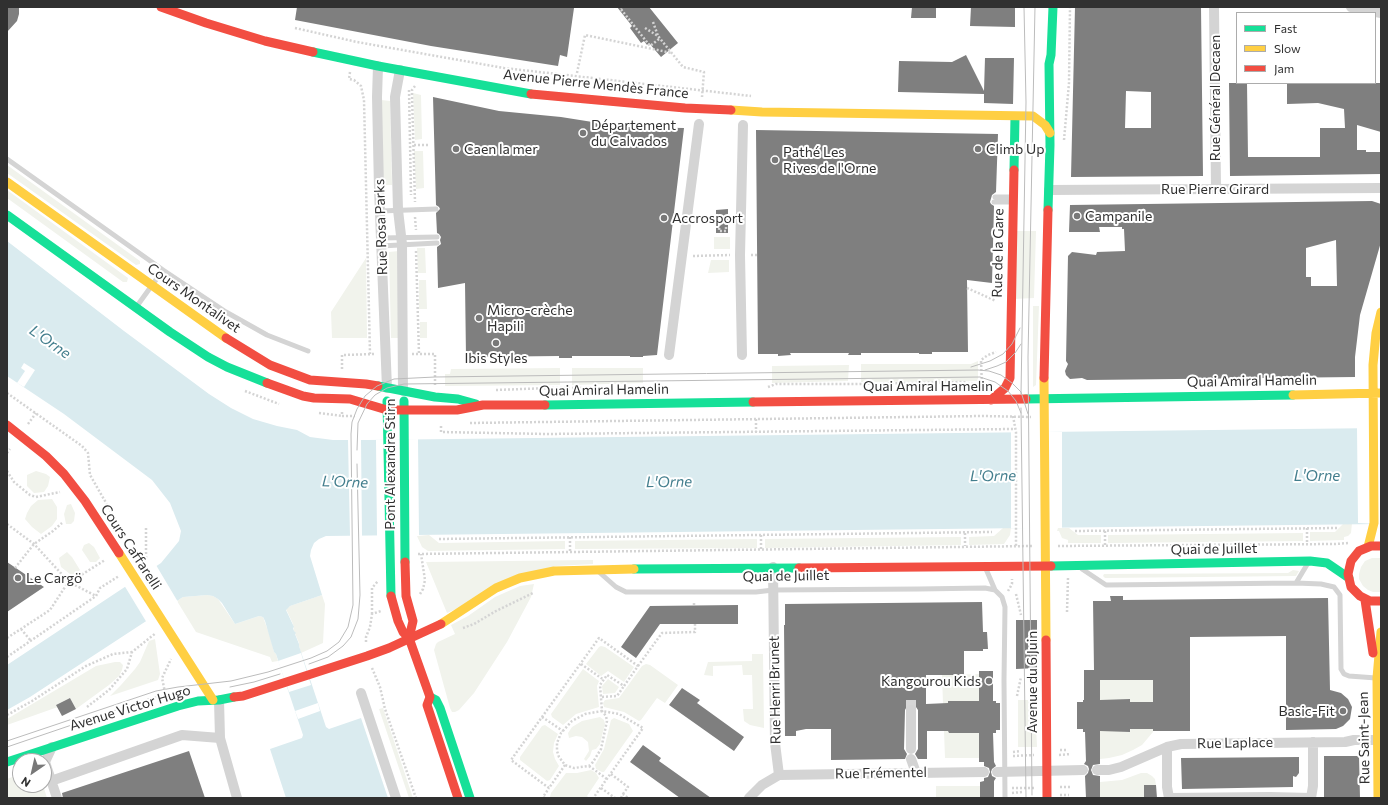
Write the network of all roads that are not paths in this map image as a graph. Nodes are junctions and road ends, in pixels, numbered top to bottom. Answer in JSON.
{"nodes":[{"id":1,"x":161,"y":7,"type":"edge"},
{"id":2,"x":1053,"y":7,"type":"edge"},
{"id":3,"x":1214,"y":7,"type":"edge"},
{"id":4,"x":1351,"y":7,"type":"edge"},
{"id":5,"x":1381,"y":13,"type":"edge"},
{"id":6,"x":1051,"y":55,"type":"junction"},
{"id":7,"x":378,"y":66,"type":"junction"},
{"id":8,"x":1059,"y":68,"type":"dead end"},
{"id":9,"x":400,"y":70,"type":"junction"},
{"id":10,"x":1049,"y":102,"type":"junction"},
{"id":11,"x":1033,"y":116,"type":"junction"},
{"id":12,"x":1015,"y":117,"type":"junction"},
{"id":13,"x":699,"y":124,"type":"dead end"},
{"id":14,"x":742,"y":125,"type":"dead end"},
{"id":15,"x":1050,"y":133,"type":"junction"},
{"id":16,"x":7,"y":160,"type":"edge"},
{"id":17,"x":7,"y":182,"type":"edge"},
{"id":18,"x":1381,"y":188,"type":"edge"},
{"id":19,"x":1216,"y":189,"type":"junction"},
{"id":20,"x":1049,"y":190,"type":"junction"},
{"id":21,"x":995,"y":199,"type":"dead end"},
{"id":22,"x":1013,"y":200,"type":"junction"},
{"id":23,"x":398,"y":210,"type":"junction"},
{"id":24,"x":436,"y":210,"type":"dead end"},
{"id":25,"x":380,"y":211,"type":"junction"},
{"id":26,"x":7,"y":215,"type":"edge"},
{"id":27,"x":437,"y":240,"type":"dead end"},
{"id":28,"x":402,"y":241,"type":"junction"},
{"id":29,"x":381,"y":242,"type":"junction"},
{"id":30,"x":162,"y":270,"type":"junction"},
{"id":31,"x":151,"y":285,"type":"junction"},
{"id":32,"x":136,"y":307,"type":"junction"},
{"id":33,"x":1381,"y":312,"type":"edge"},
{"id":34,"x":308,"y":351,"type":"dead end"},
{"id":35,"x":669,"y":355,"type":"dead end"},
{"id":36,"x":742,"y":355,"type":"dead end"},
{"id":37,"x":387,"y":388,"type":"junction"},
{"id":38,"x":403,"y":391,"type":"junction"},
{"id":39,"x":1377,"y":393,"type":"edge"},
{"id":40,"x":1044,"y":399,"type":"junction"},
{"id":41,"x":991,"y":400,"type":"junction"},
{"id":42,"x":483,"y":405,"type":"junction"},
{"id":43,"x":388,"y":410,"type":"junction"},
{"id":44,"x":404,"y":411,"type":"junction"},
{"id":45,"x":7,"y":425,"type":"edge"},
{"id":46,"x":1374,"y":523,"type":"junction"},
{"id":47,"x":1381,"y":532,"type":"edge"},
{"id":48,"x":1381,"y":546,"type":"edge"},
{"id":49,"x":1368,"y":547,"type":"junction"},
{"id":50,"x":1310,"y":561,"type":"junction"},
{"id":51,"x":1075,"y":565,"type":"junction"},
{"id":52,"x":985,"y":566,"type":"junction"},
{"id":53,"x":1045,"y":566,"type":"junction"},
{"id":54,"x":773,"y":567,"type":"junction"},
{"id":55,"x":596,"y":569,"type":"junction"},
{"id":56,"x":1349,"y":578,"type":"junction"},
{"id":57,"x":1296,"y":583,"type":"junction"},
{"id":58,"x":773,"y":590,"type":"junction"},
{"id":59,"x":995,"y":590,"type":"junction"},
{"id":60,"x":1365,"y":600,"type":"junction"},
{"id":61,"x":1381,"y":601,"type":"edge"},
{"id":62,"x":1381,"y":632,"type":"edge"},
{"id":63,"x":409,"y":638,"type":"junction"},
{"id":64,"x":1377,"y":678,"type":"junction"},
{"id":65,"x":361,"y":693,"type":"dead end"},
{"id":66,"x":430,"y":698,"type":"junction"},
{"id":67,"x":216,"y":700,"type":"junction"},
{"id":68,"x":429,"y":710,"type":"junction"},
{"id":69,"x":911,"y":710,"type":"tunnel mouth"},
{"id":70,"x":448,"y":731,"type":"junction"},
{"id":71,"x":220,"y":738,"type":"junction"},
{"id":72,"x":1378,"y":740,"type":"junction"},
{"id":73,"x":1312,"y":742,"type":"junction"},
{"id":74,"x":52,"y":747,"type":"junction"},
{"id":75,"x":1167,"y":747,"type":"junction"},
{"id":76,"x":49,"y":753,"type":"edge"},
{"id":77,"x":7,"y":762,"type":"edge"},
{"id":78,"x":1083,"y":770,"type":"dead end"},
{"id":79,"x":1097,"y":770,"type":"dead end"},
{"id":80,"x":1047,"y":771,"type":"junction"},
{"id":81,"x":984,"y":772,"type":"dead end"},
{"id":82,"x":1001,"y":772,"type":"junction"},
{"id":83,"x":916,"y":773,"type":"junction"},
{"id":84,"x":779,"y":775,"type":"junction"},
{"id":85,"x":52,"y":781,"type":"edge"},
{"id":86,"x":52,"y":784,"type":"edge"},
{"id":87,"x":57,"y":798,"type":"edge"},
{"id":88,"x":237,"y":798,"type":"edge"},
{"id":89,"x":396,"y":798,"type":"edge"},
{"id":90,"x":458,"y":798,"type":"edge"},
{"id":91,"x":470,"y":798,"type":"edge"},
{"id":92,"x":749,"y":798,"type":"edge"},
{"id":93,"x":1005,"y":798,"type":"edge"},
{"id":94,"x":1047,"y":798,"type":"edge"},
{"id":95,"x":1169,"y":798,"type":"edge"},
{"id":96,"x":1291,"y":798,"type":"edge"},
{"id":97,"x":1311,"y":798,"type":"edge"},
{"id":98,"x":1378,"y":798,"type":"edge"}],
"edges":[{"from":1,"to":7,"type":"main road","name":"Avenue Pierre Mendès France"},
{"from":2,"to":6,"type":"main road"},
{"from":3,"to":19,"type":"street","name":"Rue Général Decaen"},
{"from":4,"to":5,"type":"street"},
{"from":6,"to":8,"type":"main road"},
{"from":6,"to":10,"type":"main road"},
{"from":7,"to":9,"type":"main road","name":"Avenue Pierre Mendès France"},
{"from":7,"to":25,"type":"street","name":"Rue Rosa Parks"},
{"from":9,"to":12,"type":"main road","name":"Avenue Pierre Mendès France"},
{"from":9,"to":23,"type":"street","name":"Rue Rosa Parks"},
{"from":10,"to":11,"type":"main road"},
{"from":10,"to":15,"type":"main road"},
{"from":10,"to":15,"type":"main road"},
{"from":11,"to":12,"type":"main road"},
{"from":11,"to":15,"type":"main road"},
{"from":12,"to":22,"type":"main road","name":"Rue de la Gare"},
{"from":13,"to":35,"type":"street"},
{"from":14,"to":36,"type":"street"},
{"from":15,"to":20,"type":"main road"},
{"from":16,"to":30,"type":"lane","name":"Cours Montalivet"},
{"from":17,"to":31,"type":"main road","name":"Cours Montalivet"},
{"from":18,"to":19,"type":"street","name":"Rue Pierre Girard"},
{"from":19,"to":20,"type":"street","name":"Rue Pierre Girard"},
{"from":20,"to":40,"type":"main road"},
{"from":21,"to":22,"type":"lane"},
{"from":22,"to":41,"type":"main road","name":"Rue de la Gare"},
{"from":23,"to":24,"type":"lane"},
{"from":23,"to":25,"type":"lane"},
{"from":23,"to":28,"type":"street","name":"Rue Rosa Parks"},
{"from":25,"to":29,"type":"street","name":"Rue Rosa Parks"},
{"from":26,"to":32,"type":"main road"},
{"from":27,"to":28,"type":"lane"},
{"from":28,"to":29,"type":"lane"},
{"from":28,"to":38,"type":"street","name":"Rue Rosa Parks"},
{"from":29,"to":37,"type":"street","name":"Rue Rosa Parks"},
{"from":30,"to":31,"type":"lane"},
{"from":30,"to":34,"type":"lane","name":"Cours Montalivet"},
{"from":31,"to":32,"type":"lane"},
{"from":31,"to":37,"type":"main road","name":"Cours Montalivet"},
{"from":32,"to":43,"type":"main road"},
{"from":33,"to":39,"type":"main road"},
{"from":37,"to":38,"type":"main road","name":"Quai Amiral Hamelin"},
{"from":37,"to":43,"type":"main road","name":"Pont Alexandre Stirn"},
{"from":38,"to":42,"type":"main road","name":"Quai Amiral Hamelin"},
{"from":38,"to":44,"type":"main road","name":"Pont Alexandre Stirn"},
{"from":39,"to":40,"type":"main road","name":"Quai Amiral Hamelin"},
{"from":39,"to":46,"type":"main road"},
{"from":40,"to":41,"type":"main road","name":"Quai Amiral Hamelin"},
{"from":40,"to":53,"type":"main road","name":"Avenue du 6 Juin"},
{"from":41,"to":42,"type":"main road","name":"Quai Amiral Hamelin"},
{"from":42,"to":44,"type":"main road","name":"Quai Amiral Hamelin"},
{"from":43,"to":44,"type":"main road","name":"Quai Amiral Hamelin"},
{"from":43,"to":63,"type":"main road","name":"Pont Alexandre Stirn"},
{"from":44,"to":63,"type":"main road","name":"Pont Alexandre Stirn"},
{"from":45,"to":67,"type":"main road","name":"Cours Caffarelli"},
{"from":46,"to":47,"type":"main road"},
{"from":46,"to":49,"type":"main road"},
{"from":48,"to":49,"type":"main road"},
{"from":49,"to":56,"type":"main road"},
{"from":50,"to":51,"type":"main road","name":"Quai de Juillet"},
{"from":50,"to":56,"type":"main road","name":"Quai de Juillet"},
{"from":50,"to":57,"type":"lane"},
{"from":51,"to":53,"type":"main road","name":"Quai de Juillet"},
{"from":51,"to":57,"type":"lane"},
{"from":52,"to":53,"type":"main road","name":"Quai de Juillet"},
{"from":52,"to":54,"type":"main road","name":"Quai de Juillet"},
{"from":52,"to":59,"type":"lane"},
{"from":53,"to":80,"type":"main road","name":"Avenue du 6 Juin"},
{"from":54,"to":55,"type":"main road","name":"Quai de Juillet"},
{"from":54,"to":58,"type":"street","name":"Rue Henri Brunet"},
{"from":55,"to":58,"type":"lane","name":"Quai de Juillet"},
{"from":55,"to":63,"type":"main road","name":"Quai de Juillet"},
{"from":56,"to":60,"type":"main road"},
{"from":57,"to":64,"type":"lane"},
{"from":58,"to":59,"type":"lane","name":"Quai de Juillet"},
{"from":58,"to":84,"type":"street","name":"Rue Henri Brunet"},
{"from":59,"to":82,"type":"lane"},
{"from":60,"to":61,"type":"main road"},
{"from":60,"to":64,"type":"main road","name":"Rue Saint-Jean"},
{"from":62,"to":64,"type":"main road","name":"Rue Saint-Jean"},
{"from":63,"to":66,"type":"main road"},
{"from":63,"to":67,"type":"main road","name":"Avenue Victor Hugo"},
{"from":64,"to":72,"type":"main road","name":"Rue Saint-Jean"},
{"from":65,"to":89,"type":"street"},
{"from":66,"to":68,"type":"main road"},
{"from":66,"to":70,"type":"main road"},
{"from":67,"to":71,"type":"street"},
{"from":67,"to":74,"type":"main road","name":"Avenue Victor Hugo"},
{"from":68,"to":70,"type":"lane"},
{"from":68,"to":90,"type":"main road"},
{"from":69,"to":83,"type":"street"},
{"from":70,"to":91,"type":"main road"},
{"from":71,"to":85,"type":"street"},
{"from":71,"to":88,"type":"street"},
{"from":72,"to":73,"type":"street","name":"Rue Laplace"},
{"from":72,"to":98,"type":"main road","name":"Rue Saint-Jean"},
{"from":73,"to":75,"type":"street","name":"Rue Laplace"},
{"from":73,"to":97,"type":"street"},
{"from":74,"to":76,"type":"street"},
{"from":74,"to":77,"type":"main road","name":"Avenue Victor Hugo"},
{"from":75,"to":79,"type":"street","name":"Rue Laplace"},
{"from":75,"to":95,"type":"street"},
{"from":78,"to":80,"type":"street"},
{"from":80,"to":82,"type":"street"},
{"from":80,"to":94,"type":"main road","name":"Avenue du 6 Juin"},
{"from":81,"to":83,"type":"street","name":"Rue Frémentel"},
{"from":82,"to":93,"type":"lane"},
{"from":83,"to":84,"type":"street","name":"Rue Frémentel"},
{"from":84,"to":92,"type":"street"},
{"from":86,"to":87,"type":"street"},
{"from":95,"to":96,"type":"street"},
{"from":96,"to":97,"type":"street"}]}
